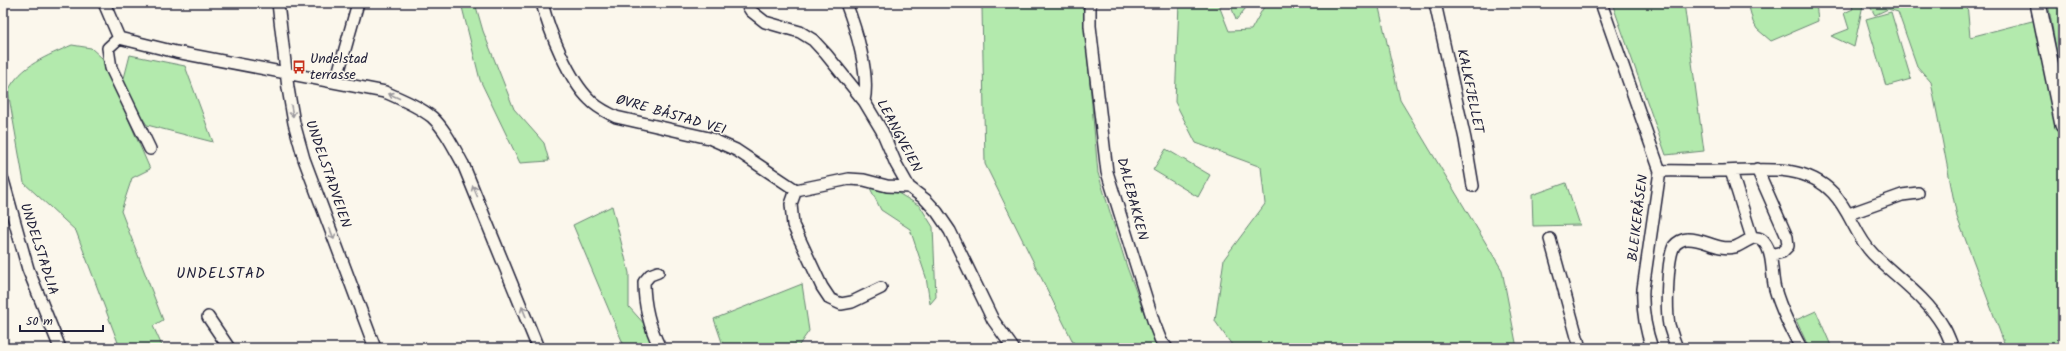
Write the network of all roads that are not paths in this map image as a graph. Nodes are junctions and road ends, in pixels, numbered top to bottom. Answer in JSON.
{"nodes":[{"id":1,"x":104,"y":3,"type":"edge"},
{"id":2,"x":278,"y":3,"type":"edge"},
{"id":3,"x":358,"y":3,"type":"edge"},
{"id":4,"x":542,"y":3,"type":"edge"},
{"id":5,"x":746,"y":3,"type":"edge"},
{"id":6,"x":846,"y":3,"type":"edge"},
{"id":7,"x":1090,"y":3,"type":"edge"},
{"id":8,"x":1435,"y":3,"type":"edge"},
{"id":9,"x":1601,"y":3,"type":"edge"},
{"id":10,"x":2038,"y":3,"type":"edge"},
{"id":11,"x":119,"y":38,"type":"junction"},
{"id":12,"x":286,"y":72,"type":"junction"},
{"id":13,"x":336,"y":82,"type":"junction"},
{"id":14,"x":864,"y":101,"type":"junction"},
{"id":15,"x":2063,"y":125,"type":"edge"},
{"id":16,"x":150,"y":149,"type":"dead end"},
{"id":17,"x":1757,"y":169,"type":"junction"},
{"id":18,"x":1660,"y":171,"type":"junction"},
{"id":19,"x":1731,"y":171,"type":"junction"},
{"id":20,"x":3,"y":180,"type":"edge"},
{"id":21,"x":1473,"y":186,"type":"dead end"},
{"id":22,"x":909,"y":187,"type":"junction"},
{"id":23,"x":796,"y":190,"type":"junction"},
{"id":24,"x":1918,"y":193,"type":"dead end"},
{"id":25,"x":1848,"y":214,"type":"junction"},
{"id":26,"x":1752,"y":238,"type":"junction"},
{"id":27,"x":1550,"y":239,"type":"dead end"},
{"id":28,"x":1770,"y":255,"type":"junction"},
{"id":29,"x":658,"y":272,"type":"dead end"},
{"id":30,"x":881,"y":288,"type":"dead end"},
{"id":31,"x":208,"y":317,"type":"dead end"},
{"id":32,"x":60,"y":348,"type":"edge"},
{"id":33,"x":229,"y":348,"type":"edge"},
{"id":34,"x":375,"y":348,"type":"edge"},
{"id":35,"x":538,"y":348,"type":"edge"},
{"id":36,"x":660,"y":348,"type":"edge"},
{"id":37,"x":1013,"y":348,"type":"edge"},
{"id":38,"x":1167,"y":348,"type":"edge"},
{"id":39,"x":1580,"y":348,"type":"edge"},
{"id":40,"x":1652,"y":348,"type":"edge"},
{"id":41,"x":1677,"y":348,"type":"edge"},
{"id":42,"x":1801,"y":348,"type":"edge"},
{"id":43,"x":1953,"y":348,"type":"edge"}],
"edges":[{"from":1,"to":11,"type":"street"},
{"from":2,"to":12,"type":"street","name":"UNDELSTADVEIEN"},
{"from":3,"to":13,"type":"street"},
{"from":4,"to":23,"type":"street","name":"ØVRE BÅSTAD VEI"},
{"from":5,"to":14,"type":"street"},
{"from":6,"to":14,"type":"street","name":"LEANGVEIEN"},
{"from":7,"to":38,"type":"street","name":"DALEBAKKEN"},
{"from":8,"to":21,"type":"street","name":"KALKFJELLET"},
{"from":9,"to":18,"type":"street","name":"BLEIKERÅSEN"},
{"from":10,"to":15,"type":"main road"},
{"from":11,"to":12,"type":"street"},
{"from":11,"to":16,"type":"street"},
{"from":12,"to":13,"type":"street"},
{"from":12,"to":34,"type":"street","name":"UNDELSTADVEIEN","one_way":true},
{"from":35,"to":13,"type":"street","one_way":true},
{"from":14,"to":22,"type":"street","name":"LEANGVEIEN"},
{"from":17,"to":19,"type":"street"},
{"from":17,"to":25,"type":"street"},
{"from":17,"to":28,"type":"street"},
{"from":18,"to":19,"type":"street"},
{"from":18,"to":40,"type":"street","name":"BLEIKERÅSEN"},
{"from":19,"to":26,"type":"street"},
{"from":20,"to":32,"type":"street","name":"UNDELSTADLIA"},
{"from":22,"to":23,"type":"street"},
{"from":22,"to":37,"type":"street","name":"LEANGVEIEN"},
{"from":23,"to":30,"type":"street"},
{"from":24,"to":25,"type":"street"},
{"from":25,"to":43,"type":"street"},
{"from":26,"to":28,"type":"street"},
{"from":26,"to":41,"type":"street"},
{"from":27,"to":39,"type":"street"},
{"from":28,"to":42,"type":"street"},
{"from":29,"to":36,"type":"street"},
{"from":31,"to":33,"type":"street"}]}
